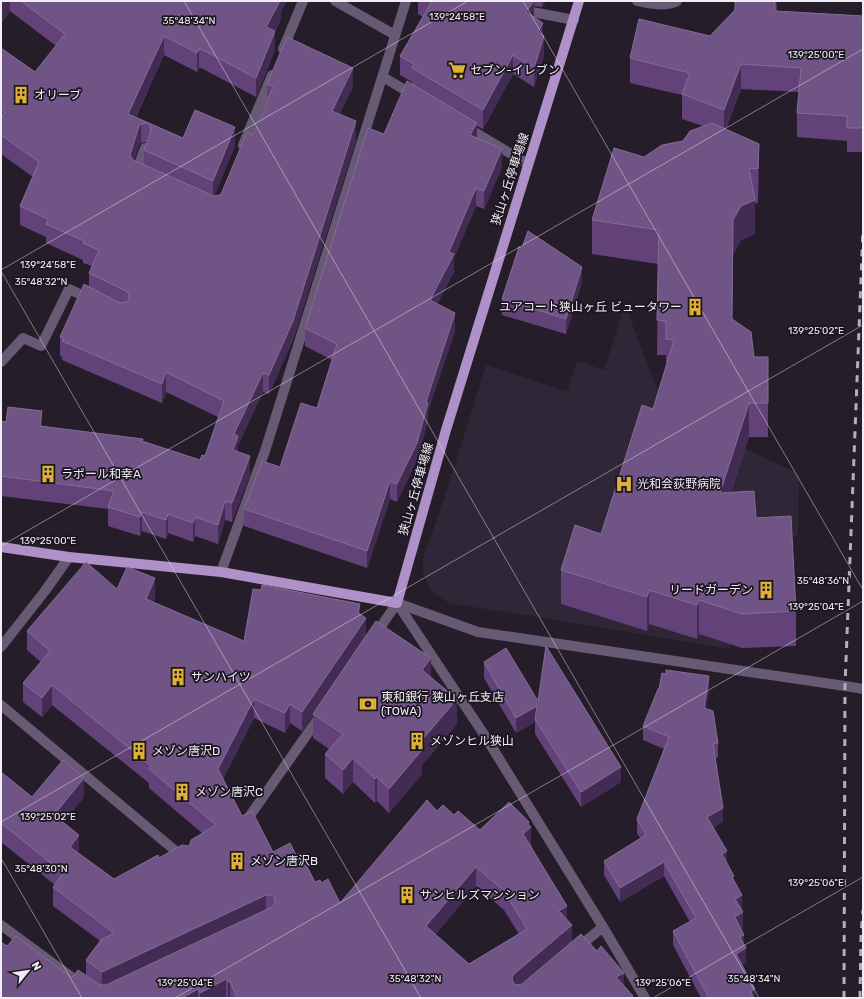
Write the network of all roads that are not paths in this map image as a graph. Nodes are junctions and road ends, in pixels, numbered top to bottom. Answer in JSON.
{"nodes":[{"id":1,"x":303,"y":1,"type":"edge"},
{"id":2,"x":335,"y":1,"type":"edge"},
{"id":3,"x":406,"y":1,"type":"edge"},
{"id":4,"x":579,"y":1,"type":"edge"},
{"id":5,"x":637,"y":1,"type":"edge"},
{"id":6,"x":677,"y":1,"type":"edge"},
{"id":7,"x":515,"y":9,"type":"edge"},
{"id":8,"x":574,"y":20,"type":"junction"},
{"id":9,"x":395,"y":35,"type":"junction"},
{"id":10,"x":383,"y":77,"type":"junction"},
{"id":11,"x":423,"y":101,"type":"edge"},
{"id":12,"x":456,"y":120,"type":"edge"},
{"id":13,"x":145,"y":148,"type":"edge"},
{"id":14,"x":240,"y":151,"type":"edge"},
{"id":15,"x":528,"y":164,"type":"junction"},
{"id":16,"x":151,"y":180,"type":"edge"},
{"id":17,"x":103,"y":306,"type":"edge"},
{"id":18,"x":1,"y":362,"type":"edge"},
{"id":19,"x":1,"y":547,"type":"edge"},
{"id":20,"x":69,"y":557,"type":"junction"},
{"id":21,"x":221,"y":572,"type":"junction"},
{"id":22,"x":396,"y":603,"type":"junction"},
{"id":23,"x":370,"y":642,"type":"edge"},
{"id":24,"x":1,"y":647,"type":"edge"},
{"id":25,"x":863,"y":689,"type":"edge"},
{"id":26,"x":1,"y":706,"type":"edge"},
{"id":27,"x":326,"y":708,"type":"edge"},
{"id":28,"x":249,"y":816,"type":"edge"},
{"id":29,"x":185,"y":859,"type":"edge"},
{"id":30,"x":1,"y":925,"type":"edge"},
{"id":31,"x":603,"y":927,"type":"junction"},
{"id":32,"x":566,"y":957,"type":"edge"},
{"id":33,"x":100,"y":998,"type":"edge"},
{"id":34,"x":645,"y":998,"type":"edge"}],
"edges":[{"from":1,"to":14,"type":"street"},
{"from":2,"to":9,"type":"street"},
{"from":3,"to":9,"type":"street"},
{"from":4,"to":8,"type":"main road","name":"狭山ヶ丘停車場線"},
{"from":5,"to":6,"type":"street"},
{"from":7,"to":8,"type":"street"},
{"from":8,"to":15,"type":"main road","name":"狭山ヶ丘停車場線"},
{"from":9,"to":10,"type":"street"},
{"from":10,"to":11,"type":"street"},
{"from":10,"to":21,"type":"street"},
{"from":12,"to":15,"type":"street"},
{"from":13,"to":16,"type":"street"},
{"from":15,"to":22,"type":"main road","name":"狭山ヶ丘停車場線"},
{"from":17,"to":18,"type":"street"},
{"from":19,"to":20,"type":"main road"},
{"from":20,"to":21,"type":"main road"},
{"from":20,"to":24,"type":"street"},
{"from":21,"to":22,"type":"main road"},
{"from":22,"to":23,"type":"street"},
{"from":22,"to":25,"type":"street"},
{"from":22,"to":31,"type":"street"},
{"from":26,"to":29,"type":"street"},
{"from":27,"to":28,"type":"street"},
{"from":30,"to":33,"type":"street"},
{"from":31,"to":32,"type":"street"},
{"from":31,"to":34,"type":"street"}]}
